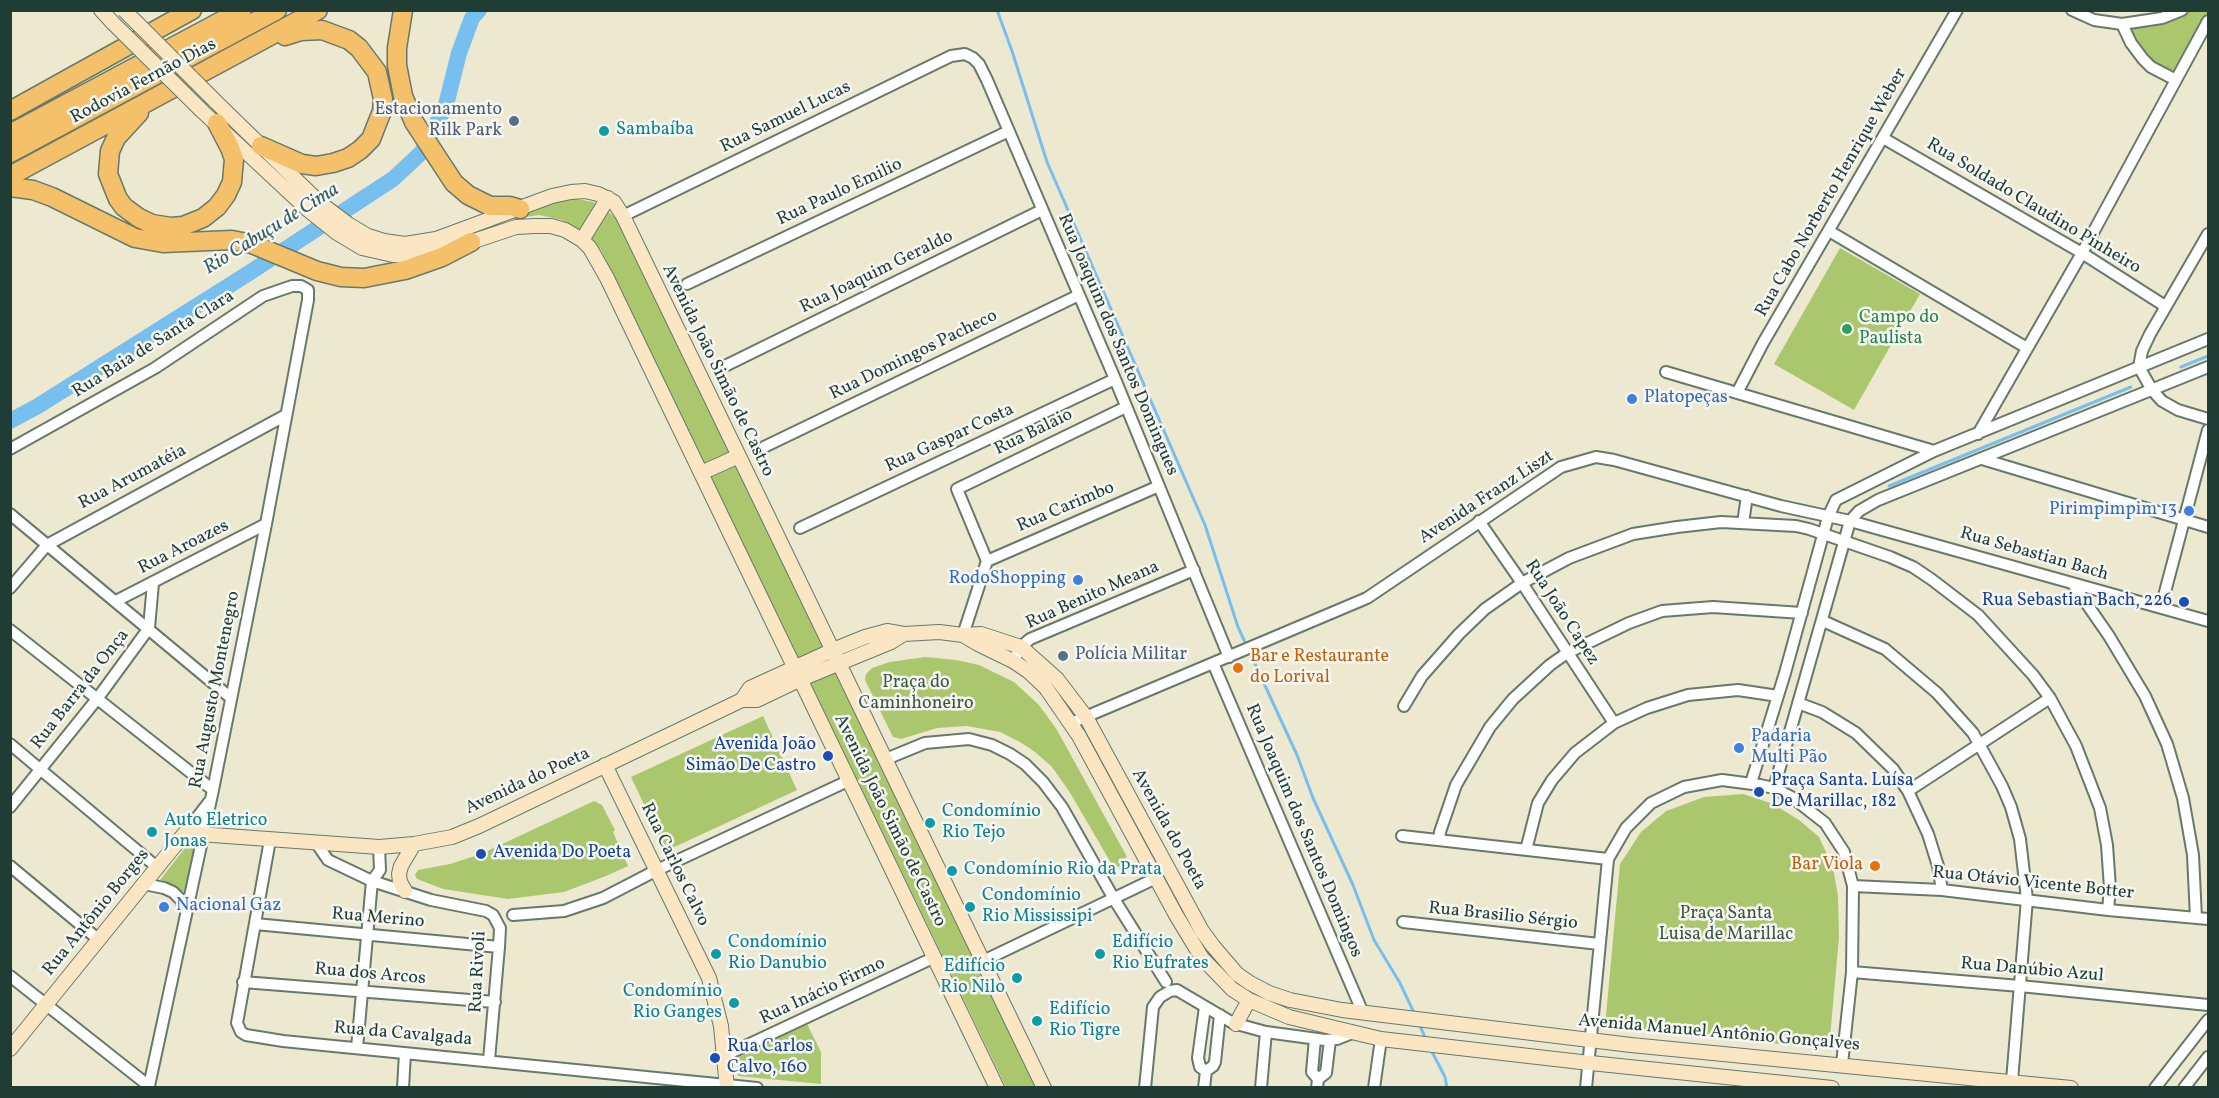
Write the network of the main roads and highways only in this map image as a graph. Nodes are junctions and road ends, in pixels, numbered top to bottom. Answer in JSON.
{"nodes":[{"id":1,"x":100,"y":10,"type":"edge"},
{"id":2,"x":124,"y":10,"type":"edge"},
{"id":3,"x":192,"y":10,"type":"edge"},
{"id":4,"x":242,"y":10,"type":"edge"},
{"id":5,"x":277,"y":10,"type":"edge"},
{"id":6,"x":318,"y":10,"type":"edge"},
{"id":7,"x":404,"y":10,"type":"edge"},
{"id":8,"x":254,"y":44,"type":"junction"},
{"id":9,"x":152,"y":99,"type":"junction"},
{"id":10,"x":10,"y":111,"type":"edge"},
{"id":11,"x":217,"y":123,"type":"junction"},
{"id":12,"x":10,"y":134,"type":"edge"},
{"id":13,"x":261,"y":146,"type":"junction"},
{"id":14,"x":10,"y":153,"type":"edge"},
{"id":15,"x":10,"y":176,"type":"edge"},
{"id":16,"x":10,"y":187,"type":"edge"},
{"id":17,"x":608,"y":198,"type":"junction"},
{"id":18,"x":520,"y":209,"type":"junction"},
{"id":19,"x":582,"y":240,"type":"junction"},
{"id":20,"x":471,"y":242,"type":"junction"},
{"id":21,"x":739,"y":456,"type":"junction"},
{"id":22,"x":701,"y":473,"type":"junction"},
{"id":23,"x":963,"y":635,"type":"junction"},
{"id":24,"x":836,"y":656,"type":"junction"},
{"id":25,"x":798,"y":673,"type":"junction"},
{"id":26,"x":605,"y":765,"type":"junction"},
{"id":27,"x":186,"y":833,"type":"joint"},
{"id":28,"x":414,"y":844,"type":"junction"},
{"id":29,"x":405,"y":891,"type":"road end"},
{"id":30,"x":1249,"y":1000,"type":"junction"},
{"id":31,"x":1363,"y":1013,"type":"joint"},
{"id":32,"x":1236,"y":1024,"type":"road end"},
{"id":33,"x":1470,"y":1026,"type":"junction"},
{"id":34,"x":10,"y":1049,"type":"edge"},
{"id":35,"x":1469,"y":1049,"type":"junction"},
{"id":36,"x":727,"y":1086,"type":"edge"},
{"id":37,"x":997,"y":1088,"type":"edge"},
{"id":38,"x":1044,"y":1088,"type":"edge"},
{"id":39,"x":1832,"y":1088,"type":"edge"},
{"id":40,"x":2071,"y":1088,"type":"edge"}],
"edges":[{"from":1,"to":11,"type":"main road","name":"Avenida João Simão de Castro","bridge":true},
{"from":2,"to":13,"type":"main road","bridge":true},
{"from":3,"to":10,"type":"highway"},
{"from":4,"to":12,"type":"highway","name":"Rodovia Fernão Dias"},
{"from":5,"to":14,"type":"highway","name":"Rodovia Fernão Dias"},
{"from":6,"to":8,"type":"highway"},
{"from":7,"to":18,"type":"highway"},
{"from":8,"to":9,"type":"highway"},
{"from":8,"to":13,"type":"highway"},
{"from":9,"to":11,"type":"highway"},
{"from":9,"to":15,"type":"highway"},
{"from":11,"to":20,"type":"main road","name":"Avenida João Simão de Castro"},
{"from":13,"to":18,"type":"main road"},
{"from":16,"to":20,"type":"highway"},
{"from":17,"to":18,"type":"main road"},
{"from":17,"to":19,"type":"main road"},
{"from":17,"to":21,"type":"main road","name":"Avenida João Simão de Castro"},
{"from":19,"to":20,"type":"main road","name":"Avenida João Simão de Castro"},
{"from":19,"to":22,"type":"main road","name":"Avenida João Simão de Castro"},
{"from":21,"to":22,"type":"main road"},
{"from":21,"to":24,"type":"main road","name":"Avenida João Simão de Castro"},
{"from":22,"to":25,"type":"main road","name":"Avenida João Simão de Castro"},
{"from":23,"to":24,"type":"main road","name":"Avenida do Poeta"},
{"from":23,"to":30,"type":"main road","name":"Avenida do Poeta"},
{"from":23,"to":31,"type":"main road","name":"Avenida do Poeta"},
{"from":24,"to":25,"type":"main road","name":"Avenida do Poeta"},
{"from":24,"to":38,"type":"main road","name":"Avenida João Simão de Castro"},
{"from":25,"to":26,"type":"main road","name":"Avenida do Poeta"},
{"from":25,"to":37,"type":"main road","name":"Avenida João Simão de Castro"},
{"from":26,"to":28,"type":"main road","name":"Avenida do Poeta"},
{"from":26,"to":36,"type":"main road","name":"Rua Carlos Calvo"},
{"from":27,"to":28,"type":"main road","name":"Avenida do Poeta"},
{"from":27,"to":34,"type":"main road","name":"Rua Antônio Borges"},
{"from":28,"to":29,"type":"main road"},
{"from":30,"to":32,"type":"main road"},
{"from":30,"to":35,"type":"main road","name":"Avenida do Poeta"},
{"from":31,"to":33,"type":"main road","name":"Avenida Manuel Antônio Gonçalves"},
{"from":33,"to":35,"type":"main road"},
{"from":33,"to":40,"type":"main road","name":"Avenida Manuel Antônio Gonçalves"},
{"from":35,"to":39,"type":"main road"}]}
